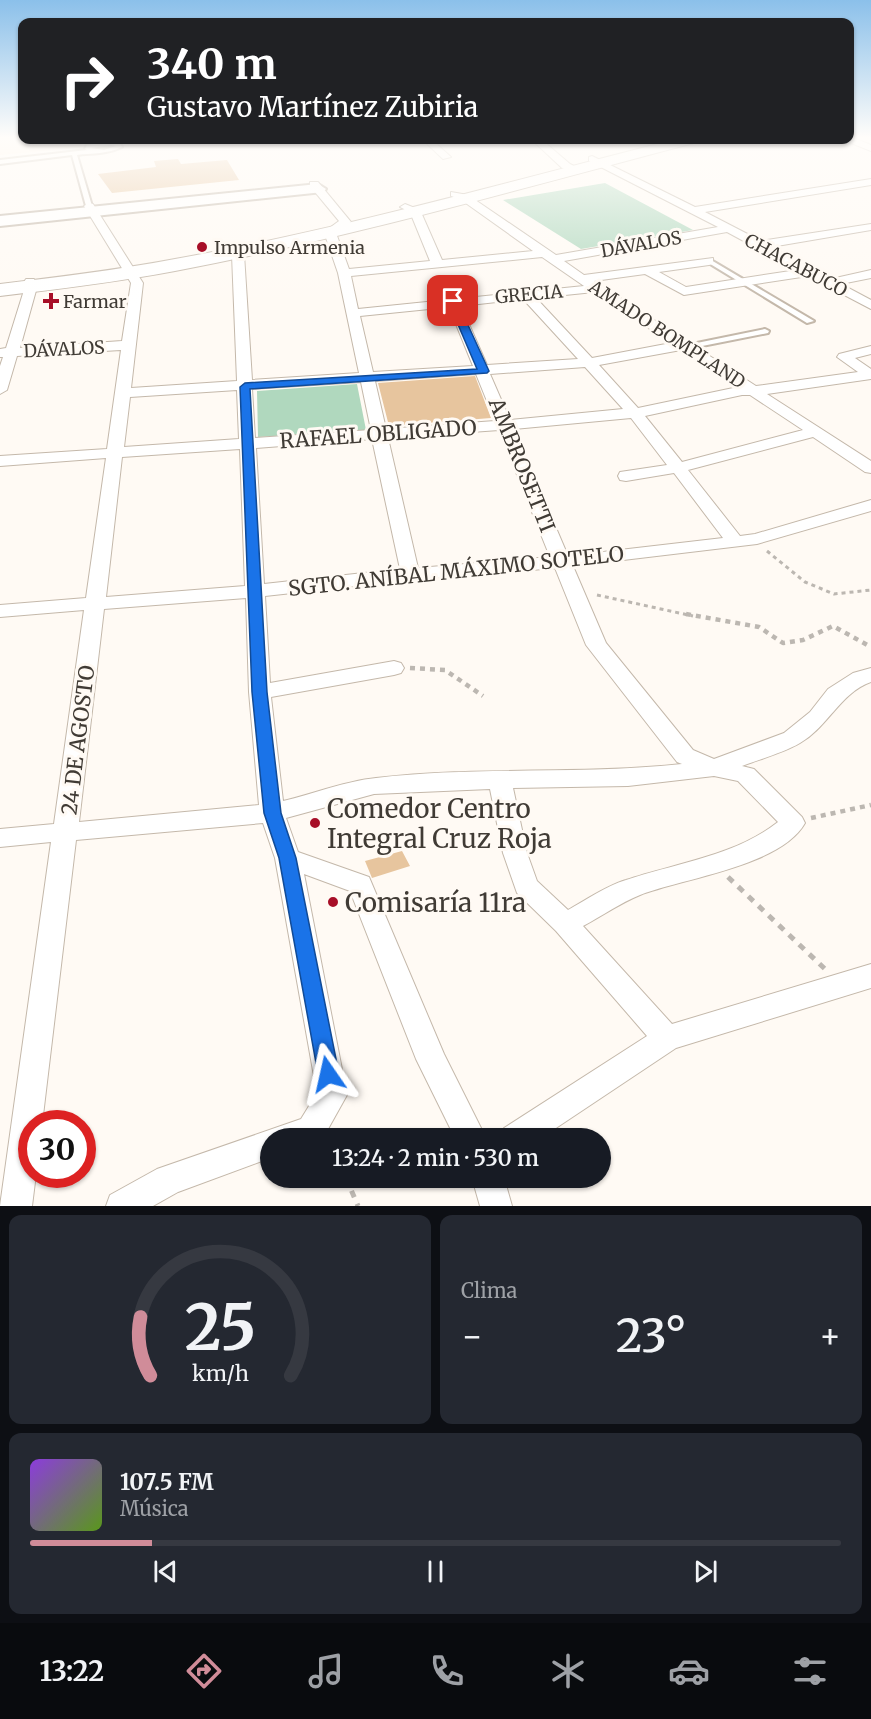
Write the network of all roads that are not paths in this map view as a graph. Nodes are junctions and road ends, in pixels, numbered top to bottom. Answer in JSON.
{"nodes":[{"id":1,"x":85,"y":192,"type":"edge"},
{"id":2,"x":262,"y":192,"type":"edge"},
{"id":3,"x":319,"y":192,"type":"edge"},
{"id":4,"x":474,"y":192,"type":"edge"},
{"id":5,"x":659,"y":192,"type":"edge"},
{"id":6,"x":806,"y":192,"type":"edge"},
{"id":7,"x":460,"y":196,"type":"junction"},
{"id":8,"x":410,"y":208,"type":"junction"},
{"id":9,"x":90,"y":209,"type":"junction"},
{"id":10,"x":694,"y":210,"type":"junction"},
{"id":11,"x":0,"y":215,"type":"edge"},
{"id":12,"x":0,"y":221,"type":"edge"},
{"id":13,"x":338,"y":227,"type":"junction"},
{"id":14,"x":871,"y":227,"type":"edge"},
{"id":15,"x":728,"y":229,"type":"junction"},
{"id":16,"x":854,"y":231,"type":"junction"},
{"id":17,"x":677,"y":237,"type":"junction"},
{"id":18,"x":871,"y":238,"type":"edge"},
{"id":19,"x":760,"y":245,"type":"junction"},
{"id":20,"x":236,"y":252,"type":"junction"},
{"id":21,"x":549,"y":256,"type":"junction"},
{"id":22,"x":709,"y":261,"type":"junction"},
{"id":23,"x":437,"y":263,"type":"junction"},
{"id":24,"x":647,"y":270,"type":"junction"},
{"id":25,"x":130,"y":271,"type":"junction"},
{"id":26,"x":810,"y":272,"type":"junction"},
{"id":27,"x":344,"y":273,"type":"junction"},
{"id":28,"x":871,"y":274,"type":"edge"},
{"id":29,"x":582,"y":279,"type":"junction"},
{"id":30,"x":744,"y":283,"type":"junction"},
{"id":31,"x":828,"y":283,"type":"junction"},
{"id":32,"x":0,"y":285,"type":"edge"},
{"id":33,"x":31,"y":285,"type":"junction"},
{"id":34,"x":597,"y":288,"type":"junction"},
{"id":35,"x":0,"y":290,"type":"edge"},
{"id":36,"x":526,"y":295,"type":"junction"},
{"id":37,"x":453,"y":301,"type":"junction"},
{"id":38,"x":871,"y":305,"type":"edge"},
{"id":39,"x":353,"y":313,"type":"junction"},
{"id":40,"x":810,"y":321,"type":"dead end"},
{"id":41,"x":765,"y":331,"type":"dead end"},
{"id":42,"x":128,"y":345,"type":"junction"},
{"id":43,"x":685,"y":346,"type":"junction"},
{"id":44,"x":871,"y":350,"type":"edge"},
{"id":45,"x":6,"y":353,"type":"edge"},
{"id":46,"x":587,"y":363,"type":"junction"},
{"id":47,"x":484,"y":371,"type":"junction"},
{"id":48,"x":871,"y":375,"type":"edge"},
{"id":49,"x":366,"y":378,"type":"junction"},
{"id":50,"x":245,"y":387,"type":"junction"},
{"id":51,"x":0,"y":390,"type":"edge"},
{"id":52,"x":754,"y":391,"type":"junction"},
{"id":53,"x":123,"y":393,"type":"junction"},
{"id":54,"x":635,"y":413,"type":"junction"},
{"id":55,"x":506,"y":425,"type":"junction"},
{"id":56,"x":815,"y":432,"type":"junction"},
{"id":57,"x":379,"y":433,"type":"junction"},
{"id":58,"x":248,"y":444,"type":"junction"},
{"id":59,"x":115,"y":453,"type":"junction"},
{"id":60,"x":0,"y":461,"type":"edge"},
{"id":61,"x":677,"y":468,"type":"junction"},
{"id":62,"x":871,"y":468,"type":"edge"},
{"id":63,"x":626,"y":476,"type":"dead end"},
{"id":64,"x":871,"y":505,"type":"edge"},
{"id":65,"x":735,"y":541,"type":"junction"},
{"id":66,"x":562,"y":562,"type":"junction"},
{"id":67,"x":410,"y":574,"type":"junction"},
{"id":68,"x":256,"y":591,"type":"junction"},
{"id":69,"x":96,"y":604,"type":"junction"},
{"id":70,"x":0,"y":611,"type":"edge"},
{"id":71,"x":394,"y":668,"type":"road end"},
{"id":72,"x":871,"y":675,"type":"edge"},
{"id":73,"x":260,"y":692,"type":"junction"},
{"id":74,"x":714,"y":768,"type":"junction"},
{"id":75,"x":500,"y":780,"type":"junction"},
{"id":76,"x":272,"y":813,"type":"junction"},
{"id":77,"x":66,"y":832,"type":"junction"},
{"id":78,"x":0,"y":838,"type":"edge"},
{"id":79,"x":288,"y":858,"type":"junction"},
{"id":80,"x":565,"y":924,"type":"junction"},
{"id":81,"x":871,"y":976,"type":"edge"},
{"id":82,"x":667,"y":1038,"type":"junction"},
{"id":83,"x":311,"y":1128,"type":"edge"},
{"id":84,"x":466,"y":1128,"type":"edge"},
{"id":85,"x":530,"y":1128,"type":"edge"},
{"id":86,"x":260,"y":1147,"type":"edge"},
{"id":87,"x":491,"y":1188,"type":"edge"},
{"id":88,"x":16,"y":1206,"type":"edge"},
{"id":89,"x":122,"y":1206,"type":"edge"},
{"id":90,"x":496,"y":1206,"type":"edge"}],
"edges":[{"from":1,"to":9,"type":"lane"},
{"from":2,"to":9,"type":"street"},
{"from":3,"to":13,"type":"street"},
{"from":4,"to":7,"type":"main road"},
{"from":5,"to":10,"type":"street","name":"CHACABUCO"},
{"from":6,"to":10,"type":"street"},
{"from":7,"to":8,"type":"main road"},
{"from":7,"to":21,"type":"street","name":"AMADO BOMPLAND"},
{"from":8,"to":13,"type":"main road"},
{"from":8,"to":23,"type":"street"},
{"from":9,"to":11,"type":"street"},
{"from":9,"to":12,"type":"street"},
{"from":9,"to":25,"type":"street"},
{"from":10,"to":15,"type":"street","name":"CHACABUCO"},
{"from":13,"to":20,"type":"main road"},
{"from":13,"to":27,"type":"street"},
{"from":14,"to":16,"type":"street"},
{"from":15,"to":17,"type":"street","name":"DÁVALOS"},
{"from":15,"to":19,"type":"street","name":"CHACABUCO"},
{"from":16,"to":18,"type":"street"},
{"from":16,"to":19,"type":"street"},
{"from":17,"to":21,"type":"street","name":"DÁVALOS"},
{"from":17,"to":22,"type":"street"},
{"from":19,"to":26,"type":"street","name":"CHACABUCO"},
{"from":20,"to":25,"type":"main road"},
{"from":20,"to":50,"type":"street"},
{"from":21,"to":23,"type":"street","name":"DÁVALOS"},
{"from":21,"to":29,"type":"street","name":"AMADO BOMPLAND"},
{"from":22,"to":24,"type":"street","name":"GRECIA"},
{"from":22,"to":30,"type":"lane"},
{"from":23,"to":27,"type":"street","name":"DÁVALOS"},
{"from":24,"to":29,"type":"street","name":"GRECIA"},
{"from":24,"to":30,"type":"street"},
{"from":25,"to":33,"type":"main road"},
{"from":25,"to":42,"type":"street","name":"24 DE AGOSTO"},
{"from":26,"to":30,"type":"street"},
{"from":26,"to":31,"type":"street","name":"CHACABUCO"},
{"from":27,"to":39,"type":"street"},
{"from":28,"to":31,"type":"street"},
{"from":29,"to":34,"type":"street","name":"AMADO BOMPLAND"},
{"from":30,"to":40,"type":"lane"},
{"from":31,"to":38,"type":"street","name":"CHACABUCO"},
{"from":32,"to":33,"type":"main road"},
{"from":33,"to":35,"type":"main road"},
{"from":33,"to":45,"type":"street"},
{"from":34,"to":36,"type":"street","name":"GRECIA"},
{"from":34,"to":43,"type":"street","name":"AMADO BOMPLAND"},
{"from":36,"to":37,"type":"street","name":"GRECIA"},
{"from":36,"to":46,"type":"street"},
{"from":37,"to":39,"type":"street","name":"GRECIA"},
{"from":37,"to":47,"type":"street","name":"AMBROSETTI"},
{"from":39,"to":49,"type":"street"},
{"from":41,"to":43,"type":"lane"},
{"from":42,"to":45,"type":"street","name":"DÁVALOS"},
{"from":42,"to":53,"type":"street","name":"24 DE AGOSTO"},
{"from":43,"to":46,"type":"street"},
{"from":43,"to":52,"type":"street","name":"AMADO BOMPLAND"},
{"from":44,"to":48,"type":"street"},
{"from":45,"to":51,"type":"street"},
{"from":46,"to":47,"type":"street"},
{"from":46,"to":54,"type":"street"},
{"from":47,"to":49,"type":"street"},
{"from":47,"to":55,"type":"street","name":"AMBROSETTI"},
{"from":48,"to":52,"type":"street","name":"RAFAEL OBLIGADO"},
{"from":49,"to":50,"type":"street"},
{"from":49,"to":57,"type":"street"},
{"from":50,"to":53,"type":"street"},
{"from":50,"to":58,"type":"street"},
{"from":52,"to":54,"type":"street","name":"RAFAEL OBLIGADO"},
{"from":52,"to":56,"type":"street","name":"AMADO BOMPLAND"},
{"from":53,"to":59,"type":"street","name":"24 DE AGOSTO"},
{"from":54,"to":55,"type":"street","name":"RAFAEL OBLIGADO"},
{"from":54,"to":61,"type":"street"},
{"from":55,"to":57,"type":"street","name":"RAFAEL OBLIGADO"},
{"from":55,"to":66,"type":"street","name":"AMBROSETTI"},
{"from":56,"to":61,"type":"street"},
{"from":56,"to":62,"type":"street","name":"AMADO BOMPLAND"},
{"from":57,"to":58,"type":"street","name":"RAFAEL OBLIGADO"},
{"from":57,"to":67,"type":"street"},
{"from":58,"to":59,"type":"street","name":"RAFAEL OBLIGADO"},
{"from":58,"to":68,"type":"street"},
{"from":59,"to":60,"type":"street","name":"RAFAEL OBLIGADO"},
{"from":59,"to":69,"type":"street","name":"24 DE AGOSTO"},
{"from":61,"to":63,"type":"street"},
{"from":61,"to":65,"type":"street"},
{"from":64,"to":65,"type":"street","name":"SGTO. ANÍBAL MÁXIMO SOTELO"},
{"from":65,"to":66,"type":"street","name":"SGTO. ANÍBAL MÁXIMO SOTELO"},
{"from":66,"to":67,"type":"street","name":"SGTO. ANÍBAL MÁXIMO SOTELO"},
{"from":66,"to":74,"type":"street","name":"AMBROSETTI"},
{"from":67,"to":68,"type":"street","name":"SGTO. ANÍBAL MÁXIMO SOTELO"},
{"from":68,"to":69,"type":"street","name":"SGTO. ANÍBAL MÁXIMO SOTELO"},
{"from":68,"to":73,"type":"street"},
{"from":69,"to":70,"type":"street","name":"SGTO. ANÍBAL MÁXIMO SOTELO"},
{"from":69,"to":77,"type":"street","name":"24 DE AGOSTO"},
{"from":71,"to":73,"type":"street"},
{"from":72,"to":74,"type":"street"},
{"from":73,"to":76,"type":"street"},
{"from":74,"to":75,"type":"street"},
{"from":74,"to":80,"type":"street","name":"AMBROSETTI"},
{"from":75,"to":76,"type":"street"},
{"from":75,"to":80,"type":"street"},
{"from":76,"to":77,"type":"street"},
{"from":76,"to":79,"type":"street"},
{"from":77,"to":78,"type":"street"},
{"from":77,"to":88,"type":"street","name":"24 DE AGOSTO"},
{"from":79,"to":83,"type":"street"},
{"from":79,"to":84,"type":"street"},
{"from":80,"to":82,"type":"street"},
{"from":81,"to":82,"type":"street"},
{"from":82,"to":85,"type":"street"},
{"from":86,"to":89,"type":"street"},
{"from":87,"to":90,"type":"street"}]}
